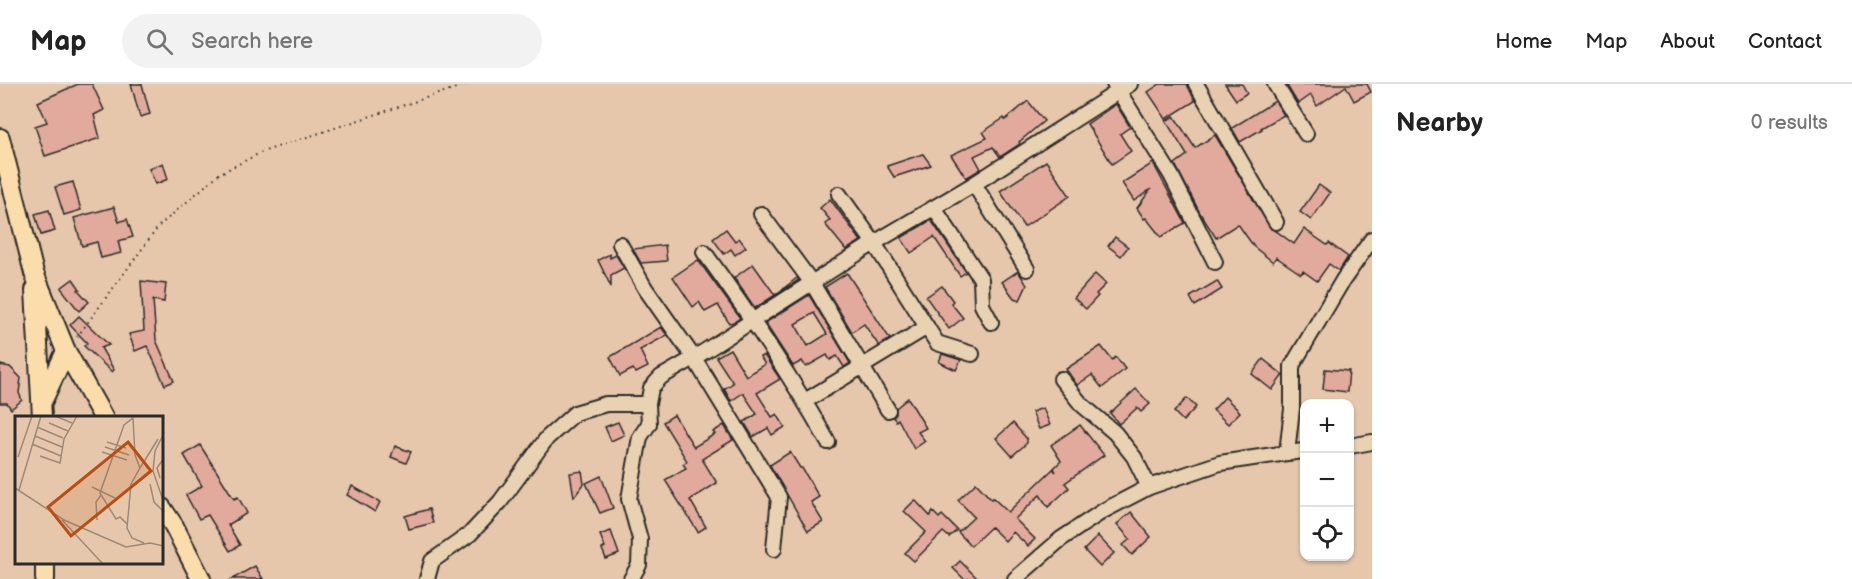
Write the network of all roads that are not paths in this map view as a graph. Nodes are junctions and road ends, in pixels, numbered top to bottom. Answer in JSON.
{"nodes":[{"id":1,"x":1196,"y":84,"type":"edge"},
{"id":2,"x":1275,"y":84,"type":"edge"},
{"id":3,"x":1121,"y":86,"type":"edge"},
{"id":4,"x":1306,"y":134,"type":"dead end"},
{"id":5,"x":0,"y":138,"type":"edge"},
{"id":6,"x":974,"y":184,"type":"junction"},
{"id":7,"x":839,"y":194,"type":"dead end"},
{"id":8,"x":934,"y":208,"type":"junction"},
{"id":9,"x":761,"y":214,"type":"dead end"},
{"id":10,"x":1276,"y":222,"type":"dead end"},
{"id":11,"x":1372,"y":239,"type":"edge"},
{"id":12,"x":874,"y":243,"type":"junction"},
{"id":13,"x":620,"y":244,"type":"dead end"},
{"id":14,"x":704,"y":252,"type":"dead end"},
{"id":15,"x":1215,"y":262,"type":"dead end"},
{"id":16,"x":1027,"y":269,"type":"dead end"},
{"id":17,"x":34,"y":273,"type":"junction"},
{"id":18,"x":812,"y":282,"type":"junction"},
{"id":19,"x":753,"y":319,"type":"junction"},
{"id":20,"x":991,"y":322,"type":"dead end"},
{"id":21,"x":927,"y":327,"type":"junction"},
{"id":22,"x":66,"y":351,"type":"junction"},
{"id":23,"x":972,"y":354,"type":"dead end"},
{"id":24,"x":694,"y":358,"type":"junction"},
{"id":25,"x":863,"y":366,"type":"junction"},
{"id":26,"x":1061,"y":379,"type":"dead end"},
{"id":27,"x":805,"y":401,"type":"junction"},
{"id":28,"x":648,"y":404,"type":"junction"},
{"id":29,"x":42,"y":409,"type":"edge"},
{"id":30,"x":888,"y":410,"type":"dead end"},
{"id":31,"x":103,"y":416,"type":"edge"},
{"id":32,"x":828,"y":442,"type":"dead end"},
{"id":33,"x":1372,"y":442,"type":"edge"},
{"id":34,"x":1354,"y":445,"type":"edge"},
{"id":35,"x":1300,"y":452,"type":"edge"},
{"id":36,"x":1287,"y":453,"type":"junction"},
{"id":37,"x":1149,"y":487,"type":"junction"},
{"id":38,"x":164,"y":511,"type":"edge"},
{"id":39,"x":774,"y":549,"type":"dead end"},
{"id":40,"x":201,"y":579,"type":"edge"},
{"id":41,"x":427,"y":579,"type":"edge"},
{"id":42,"x":631,"y":579,"type":"edge"},
{"id":43,"x":1015,"y":579,"type":"edge"}],
"edges":[{"from":1,"to":10,"type":"street"},
{"from":2,"to":4,"type":"street"},
{"from":3,"to":6,"type":"street"},
{"from":3,"to":15,"type":"street"},
{"from":5,"to":17,"type":"main road"},
{"from":6,"to":8,"type":"street"},
{"from":6,"to":16,"type":"street"},
{"from":7,"to":12,"type":"street"},
{"from":8,"to":12,"type":"street"},
{"from":8,"to":20,"type":"street"},
{"from":9,"to":18,"type":"street"},
{"from":11,"to":36,"type":"street"},
{"from":12,"to":18,"type":"street"},
{"from":12,"to":21,"type":"street"},
{"from":13,"to":24,"type":"street"},
{"from":14,"to":19,"type":"street"},
{"from":17,"to":22,"type":"main road"},
{"from":17,"to":29,"type":"main road"},
{"from":18,"to":19,"type":"street"},
{"from":18,"to":25,"type":"street"},
{"from":19,"to":24,"type":"street"},
{"from":19,"to":27,"type":"street"},
{"from":21,"to":23,"type":"street"},
{"from":21,"to":25,"type":"street"},
{"from":22,"to":29,"type":"main road"},
{"from":22,"to":31,"type":"main road"},
{"from":24,"to":28,"type":"street"},
{"from":24,"to":39,"type":"street"},
{"from":25,"to":27,"type":"street"},
{"from":25,"to":30,"type":"street"},
{"from":26,"to":37,"type":"street"},
{"from":27,"to":32,"type":"street"},
{"from":28,"to":41,"type":"street"},
{"from":28,"to":42,"type":"street"},
{"from":33,"to":34,"type":"street"},
{"from":35,"to":36,"type":"street"},
{"from":36,"to":37,"type":"street"},
{"from":37,"to":43,"type":"street"},
{"from":38,"to":40,"type":"main road"}]}
